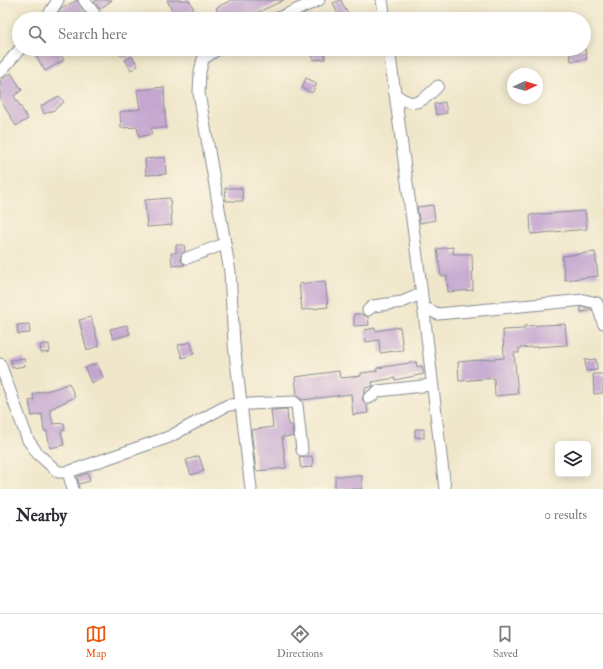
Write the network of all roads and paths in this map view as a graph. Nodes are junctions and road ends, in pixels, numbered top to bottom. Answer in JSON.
{"nodes":[{"id":1,"x":58,"y":0,"type":"edge"},
{"id":2,"x":84,"y":0,"type":"edge"},
{"id":3,"x":318,"y":0,"type":"edge"},
{"id":4,"x":382,"y":0,"type":"edge"},
{"id":5,"x":50,"y":12,"type":"edge"},
{"id":6,"x":93,"y":12,"type":"edge"},
{"id":7,"x":291,"y":12,"type":"edge"},
{"id":8,"x":384,"y":12,"type":"edge"},
{"id":9,"x":14,"y":56,"type":"edge"},
{"id":10,"x":207,"y":56,"type":"edge"},
{"id":11,"x":390,"y":56,"type":"edge"},
{"id":12,"x":0,"y":72,"type":"edge"},
{"id":13,"x":438,"y":86,"type":"dead end"},
{"id":14,"x":395,"y":94,"type":"junction"},
{"id":15,"x":224,"y":244,"type":"junction"},
{"id":16,"x":187,"y":258,"type":"dead end"},
{"id":17,"x":421,"y":294,"type":"junction"},
{"id":18,"x":423,"y":307,"type":"junction"},
{"id":19,"x":368,"y":310,"type":"dead end"},
{"id":20,"x":603,"y":324,"type":"edge"},
{"id":21,"x":0,"y":364,"type":"edge"},
{"id":22,"x":431,"y":385,"type":"junction"},
{"id":23,"x":370,"y":398,"type":"dead end"},
{"id":24,"x":241,"y":404,"type":"junction"},
{"id":25,"x":302,"y":450,"type":"dead end"},
{"id":26,"x":68,"y":472,"type":"junction"},
{"id":27,"x":73,"y":489,"type":"edge"},
{"id":28,"x":251,"y":489,"type":"edge"},
{"id":29,"x":445,"y":489,"type":"edge"}],
"edges":[{"from":1,"to":5,"type":"street"},
{"from":2,"to":6,"type":"street"},
{"from":3,"to":7,"type":"street"},
{"from":4,"to":8,"type":"street"},
{"from":9,"to":12,"type":"street"},
{"from":10,"to":15,"type":"street"},
{"from":11,"to":14,"type":"street"},
{"from":13,"to":14,"type":"street"},
{"from":14,"to":17,"type":"street"},
{"from":15,"to":16,"type":"street"},
{"from":15,"to":24,"type":"street"},
{"from":17,"to":18,"type":"street"},
{"from":17,"to":19,"type":"street"},
{"from":18,"to":20,"type":"street"},
{"from":18,"to":22,"type":"street"},
{"from":21,"to":26,"type":"street"},
{"from":22,"to":23,"type":"street"},
{"from":22,"to":29,"type":"street"},
{"from":24,"to":25,"type":"street"},
{"from":24,"to":26,"type":"street"},
{"from":24,"to":28,"type":"street"},
{"from":26,"to":27,"type":"street"}]}
